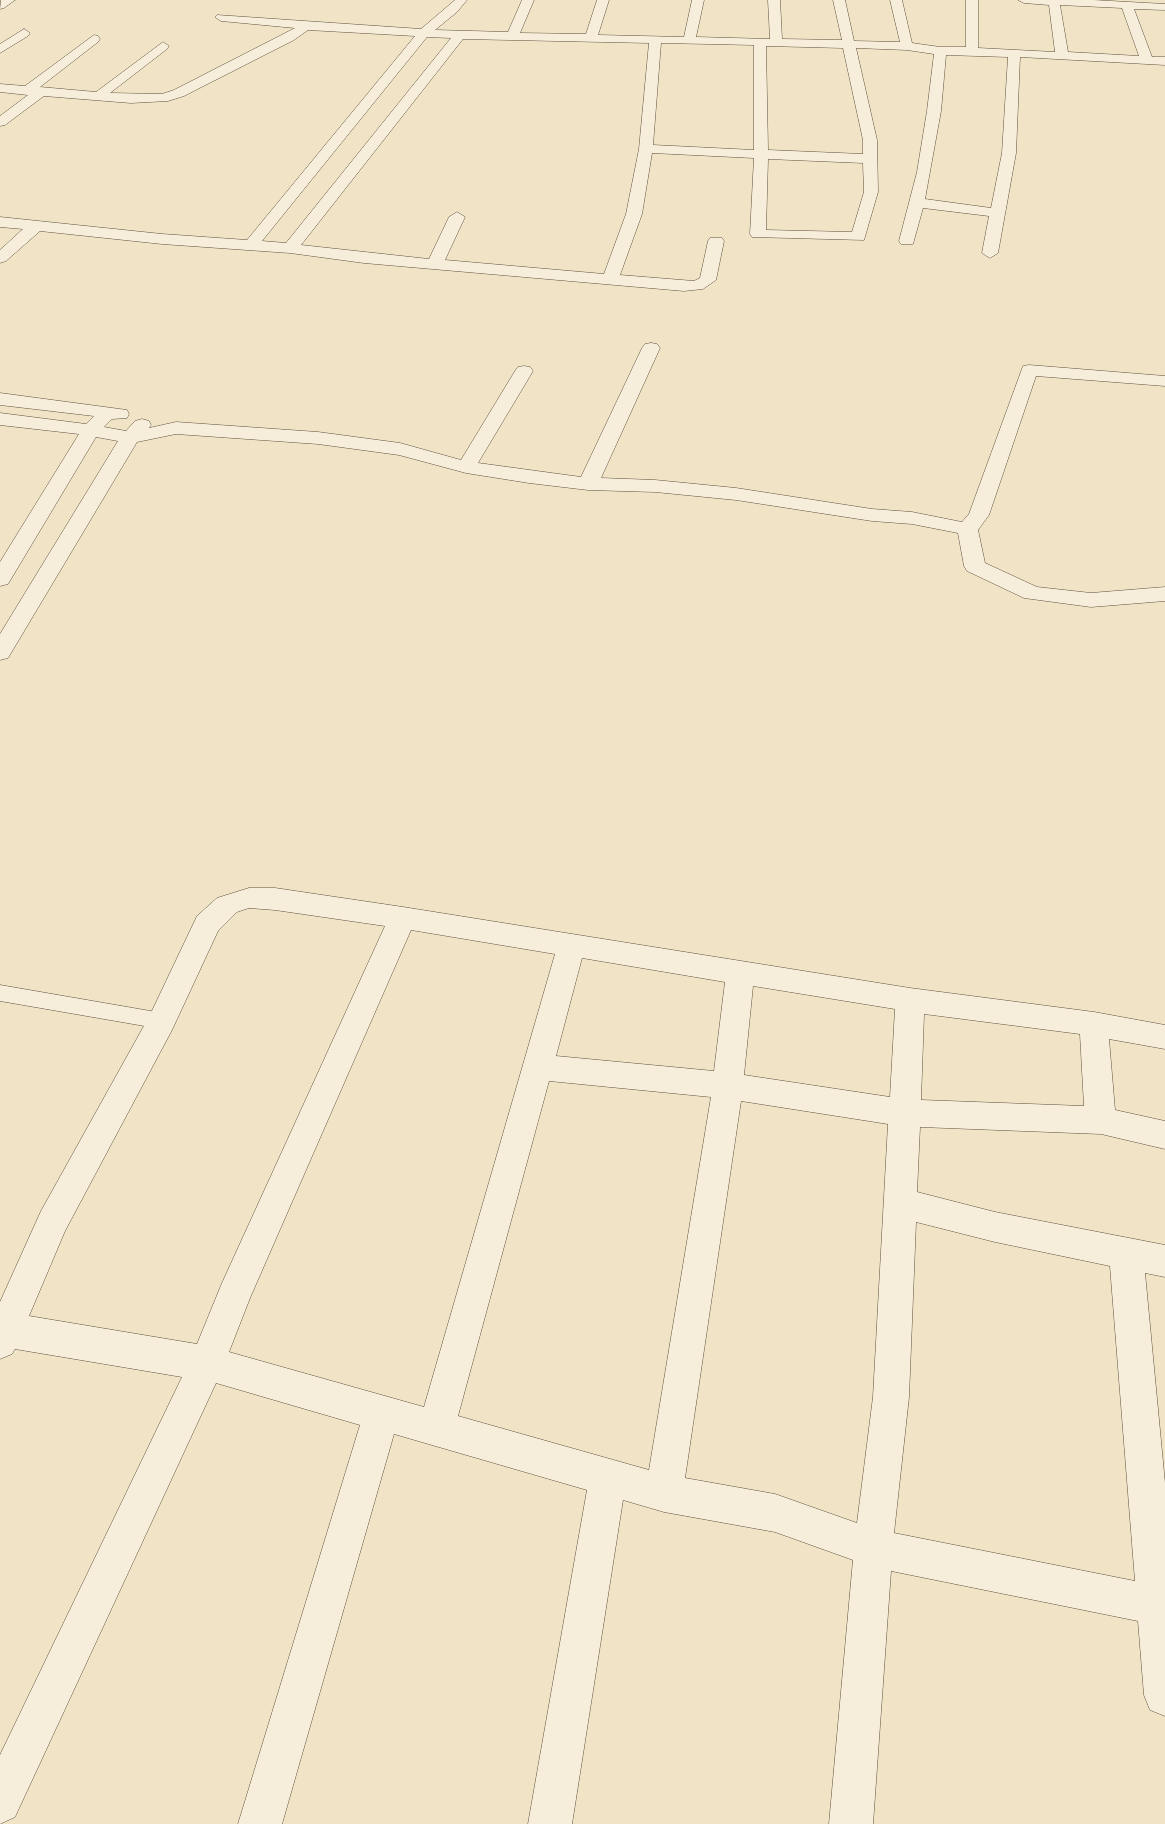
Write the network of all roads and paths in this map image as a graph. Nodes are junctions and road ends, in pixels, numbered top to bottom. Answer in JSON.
{"nodes":[{"id":1,"x":9,"y":0,"type":"edge"},
{"id":2,"x":461,"y":0,"type":"edge"},
{"id":3,"x":528,"y":0,"type":"edge"},
{"id":4,"x":603,"y":0,"type":"edge"},
{"id":5,"x":698,"y":0,"type":"edge"},
{"id":6,"x":774,"y":0,"type":"edge"},
{"id":7,"x":840,"y":0,"type":"edge"},
{"id":8,"x":896,"y":0,"type":"edge"},
{"id":9,"x":972,"y":0,"type":"edge"},
{"id":10,"x":1024,"y":0,"type":"edge"},
{"id":11,"x":1054,"y":2,"type":"junction"},
{"id":12,"x":1157,"y":5,"type":"edge"},
{"id":13,"x":0,"y":6,"type":"edge"},
{"id":14,"x":1127,"y":7,"type":"junction"},
{"id":15,"x":221,"y":18,"type":"dead end"},
{"id":16,"x":306,"y":26,"type":"junction"},
{"id":17,"x":24,"y":33,"type":"dead end"},
{"id":18,"x":424,"y":33,"type":"junction"},
{"id":19,"x":460,"y":35,"type":"junction"},
{"id":20,"x":512,"y":37,"type":"junction"},
{"id":21,"x":591,"y":38,"type":"junction"},
{"id":22,"x":94,"y":39,"type":"dead end"},
{"id":23,"x":655,"y":40,"type":"junction"},
{"id":24,"x":689,"y":40,"type":"junction"},
{"id":25,"x":760,"y":42,"type":"junction"},
{"id":26,"x":776,"y":43,"type":"junction"},
{"id":27,"x":849,"y":44,"type":"junction"},
{"id":28,"x":163,"y":46,"type":"dead end"},
{"id":29,"x":906,"y":46,"type":"junction"},
{"id":30,"x":0,"y":50,"type":"edge"},
{"id":31,"x":940,"y":51,"type":"junction"},
{"id":32,"x":972,"y":51,"type":"junction"},
{"id":33,"x":1014,"y":53,"type":"junction"},
{"id":34,"x":1062,"y":56,"type":"junction"},
{"id":35,"x":1147,"y":60,"type":"junction"},
{"id":36,"x":1165,"y":61,"type":"edge"},
{"id":37,"x":0,"y":88,"type":"edge"},
{"id":38,"x":34,"y":91,"type":"junction"},
{"id":39,"x":100,"y":95,"type":"junction"},
{"id":40,"x":0,"y":122,"type":"edge"},
{"id":41,"x":646,"y":148,"type":"junction"},
{"id":42,"x":760,"y":154,"type":"junction"},
{"id":43,"x":869,"y":159,"type":"junction"},
{"id":44,"x":917,"y":203,"type":"junction"},
{"id":45,"x":998,"y":213,"type":"junction"},
{"id":46,"x":457,"y":217,"type":"dead end"},
{"id":47,"x":0,"y":222,"type":"edge"},
{"id":48,"x":35,"y":227,"type":"junction"},
{"id":49,"x":716,"y":241,"type":"dead end"},
{"id":50,"x":908,"y":241,"type":"dead end"},
{"id":51,"x":251,"y":245,"type":"junction"},
{"id":52,"x":290,"y":248,"type":"junction"},
{"id":53,"x":990,"y":253,"type":"dead end"},
{"id":54,"x":0,"y":258,"type":"edge"},
{"id":55,"x":435,"y":264,"type":"junction"},
{"id":56,"x":611,"y":278,"type":"junction"},
{"id":57,"x":651,"y":348,"type":"dead end"},
{"id":58,"x":524,"y":371,"type":"dead end"},
{"id":59,"x":1165,"y":381,"type":"edge"},
{"id":60,"x":0,"y":399,"type":"edge"},
{"id":61,"x":108,"y":412,"type":"junction"},
{"id":62,"x":148,"y":418,"type":"junction"},
{"id":63,"x":0,"y":419,"type":"edge"},
{"id":64,"x":176,"y":428,"type":"junction"},
{"id":65,"x":91,"y":430,"type":"junction"},
{"id":66,"x":130,"y":438,"type":"junction"},
{"id":67,"x":466,"y":467,"type":"junction"},
{"id":68,"x":588,"y":484,"type":"junction"},
{"id":69,"x":967,"y":529,"type":"junction"},
{"id":70,"x":0,"y":579,"type":"edge"},
{"id":71,"x":1165,"y":594,"type":"edge"},
{"id":72,"x":0,"y":652,"type":"edge"},
{"id":73,"x":403,"y":918,"type":"junction"},
{"id":74,"x":572,"y":944,"type":"junction"},
{"id":75,"x":740,"y":971,"type":"junction"},
{"id":76,"x":0,"y":993,"type":"edge"},
{"id":77,"x":910,"y":1000,"type":"junction"},
{"id":78,"x":162,"y":1021,"type":"junction"},
{"id":79,"x":1094,"y":1024,"type":"junction"},
{"id":80,"x":1165,"y":1037,"type":"edge"},
{"id":81,"x":539,"y":1067,"type":"junction"},
{"id":82,"x":728,"y":1086,"type":"junction"},
{"id":83,"x":905,"y":1113,"type":"junction"},
{"id":84,"x":1101,"y":1120,"type":"junction"},
{"id":85,"x":1165,"y":1135,"type":"edge"},
{"id":86,"x":900,"y":1204,"type":"junction"},
{"id":87,"x":1126,"y":1254,"type":"junction"},
{"id":88,"x":1165,"y":1261,"type":"edge"},
{"id":89,"x":2,"y":1334,"type":"edge"},
{"id":90,"x":207,"y":1363,"type":"junction"},
{"id":91,"x":382,"y":1413,"type":"junction"},
{"id":92,"x":436,"y":1429,"type":"junction"},
{"id":93,"x":608,"y":1477,"type":"junction"},
{"id":94,"x":664,"y":1493,"type":"junction"},
{"id":95,"x":873,"y":1548,"type":"junction"},
{"id":96,"x":1162,"y":1606,"type":"edge"},
{"id":97,"x":1165,"y":1695,"type":"edge"},
{"id":98,"x":0,"y":1802,"type":"edge"},
{"id":99,"x":260,"y":1824,"type":"edge"},
{"id":100,"x":550,"y":1824,"type":"edge"},
{"id":101,"x":851,"y":1824,"type":"edge"}],
"edges":[{"from":1,"to":13,"type":"street"},
{"from":2,"to":18,"type":"street"},
{"from":3,"to":20,"type":"street"},
{"from":4,"to":21,"type":"street"},
{"from":5,"to":24,"type":"street"},
{"from":6,"to":26,"type":"street"},
{"from":7,"to":27,"type":"street"},
{"from":8,"to":29,"type":"street"},
{"from":9,"to":32,"type":"street"},
{"from":10,"to":11,"type":"street"},
{"from":11,"to":14,"type":"street"},
{"from":11,"to":34,"type":"street"},
{"from":12,"to":14,"type":"street"},
{"from":14,"to":35,"type":"street"},
{"from":15,"to":16,"type":"street"},
{"from":16,"to":18,"type":"street"},
{"from":16,"to":39,"type":"street"},
{"from":17,"to":30,"type":"street"},
{"from":18,"to":19,"type":"street"},
{"from":18,"to":51,"type":"street"},
{"from":19,"to":20,"type":"street"},
{"from":19,"to":52,"type":"street"},
{"from":20,"to":21,"type":"street"},
{"from":21,"to":23,"type":"street"},
{"from":22,"to":38,"type":"street"},
{"from":23,"to":24,"type":"street"},
{"from":23,"to":41,"type":"street"},
{"from":24,"to":25,"type":"street"},
{"from":25,"to":26,"type":"street"},
{"from":25,"to":42,"type":"street"},
{"from":26,"to":27,"type":"street"},
{"from":27,"to":29,"type":"street"},
{"from":27,"to":43,"type":"street"},
{"from":28,"to":39,"type":"street"},
{"from":29,"to":31,"type":"street"},
{"from":31,"to":32,"type":"street"},
{"from":31,"to":44,"type":"street"},
{"from":32,"to":33,"type":"street"},
{"from":33,"to":34,"type":"street"},
{"from":33,"to":45,"type":"street"},
{"from":34,"to":35,"type":"street"},
{"from":35,"to":36,"type":"street"},
{"from":37,"to":38,"type":"street"},
{"from":38,"to":39,"type":"street"},
{"from":38,"to":40,"type":"street"},
{"from":41,"to":42,"type":"street"},
{"from":41,"to":56,"type":"street"},
{"from":42,"to":43,"type":"street"},
{"from":42,"to":43,"type":"street"},
{"from":44,"to":45,"type":"street"},
{"from":44,"to":50,"type":"street"},
{"from":45,"to":53,"type":"street"},
{"from":46,"to":55,"type":"street"},
{"from":47,"to":48,"type":"street"},
{"from":48,"to":51,"type":"street"},
{"from":48,"to":54,"type":"street"},
{"from":49,"to":56,"type":"street"},
{"from":51,"to":52,"type":"street"},
{"from":52,"to":55,"type":"street"},
{"from":55,"to":56,"type":"street"},
{"from":57,"to":68,"type":"street"},
{"from":58,"to":67,"type":"street"},
{"from":59,"to":69,"type":"street"},
{"from":60,"to":61,"type":"street"},
{"from":61,"to":62,"type":"street"},
{"from":61,"to":65,"type":"street"},
{"from":62,"to":64,"type":"street"},
{"from":62,"to":66,"type":"street"},
{"from":63,"to":65,"type":"street"},
{"from":64,"to":66,"type":"street"},
{"from":64,"to":67,"type":"street"},
{"from":65,"to":66,"type":"street"},
{"from":65,"to":70,"type":"street"},
{"from":66,"to":72,"type":"street"},
{"from":67,"to":68,"type":"street"},
{"from":68,"to":69,"type":"street"},
{"from":69,"to":71,"type":"street"},
{"from":73,"to":74,"type":"street"},
{"from":73,"to":78,"type":"street"},
{"from":73,"to":90,"type":"street"},
{"from":74,"to":75,"type":"street"},
{"from":74,"to":81,"type":"street"},
{"from":75,"to":77,"type":"street"},
{"from":75,"to":82,"type":"street"},
{"from":76,"to":78,"type":"lane"},
{"from":77,"to":79,"type":"street"},
{"from":77,"to":83,"type":"street"},
{"from":78,"to":89,"type":"street"},
{"from":79,"to":80,"type":"street"},
{"from":79,"to":84,"type":"street"},
{"from":81,"to":82,"type":"street"},
{"from":81,"to":92,"type":"street"},
{"from":82,"to":83,"type":"street"},
{"from":82,"to":94,"type":"street"},
{"from":83,"to":84,"type":"street"},
{"from":83,"to":86,"type":"street"},
{"from":84,"to":85,"type":"street"},
{"from":86,"to":87,"type":"street"},
{"from":86,"to":95,"type":"street"},
{"from":87,"to":88,"type":"street"},
{"from":87,"to":96,"type":"street"},
{"from":89,"to":90,"type":"street"},
{"from":90,"to":91,"type":"street"},
{"from":90,"to":98,"type":"street"},
{"from":91,"to":92,"type":"street"},
{"from":91,"to":99,"type":"street"},
{"from":92,"to":93,"type":"street"},
{"from":93,"to":94,"type":"street"},
{"from":93,"to":100,"type":"street"},
{"from":94,"to":95,"type":"street"},
{"from":95,"to":96,"type":"street"},
{"from":95,"to":101,"type":"street"},
{"from":96,"to":97,"type":"street"}]}
